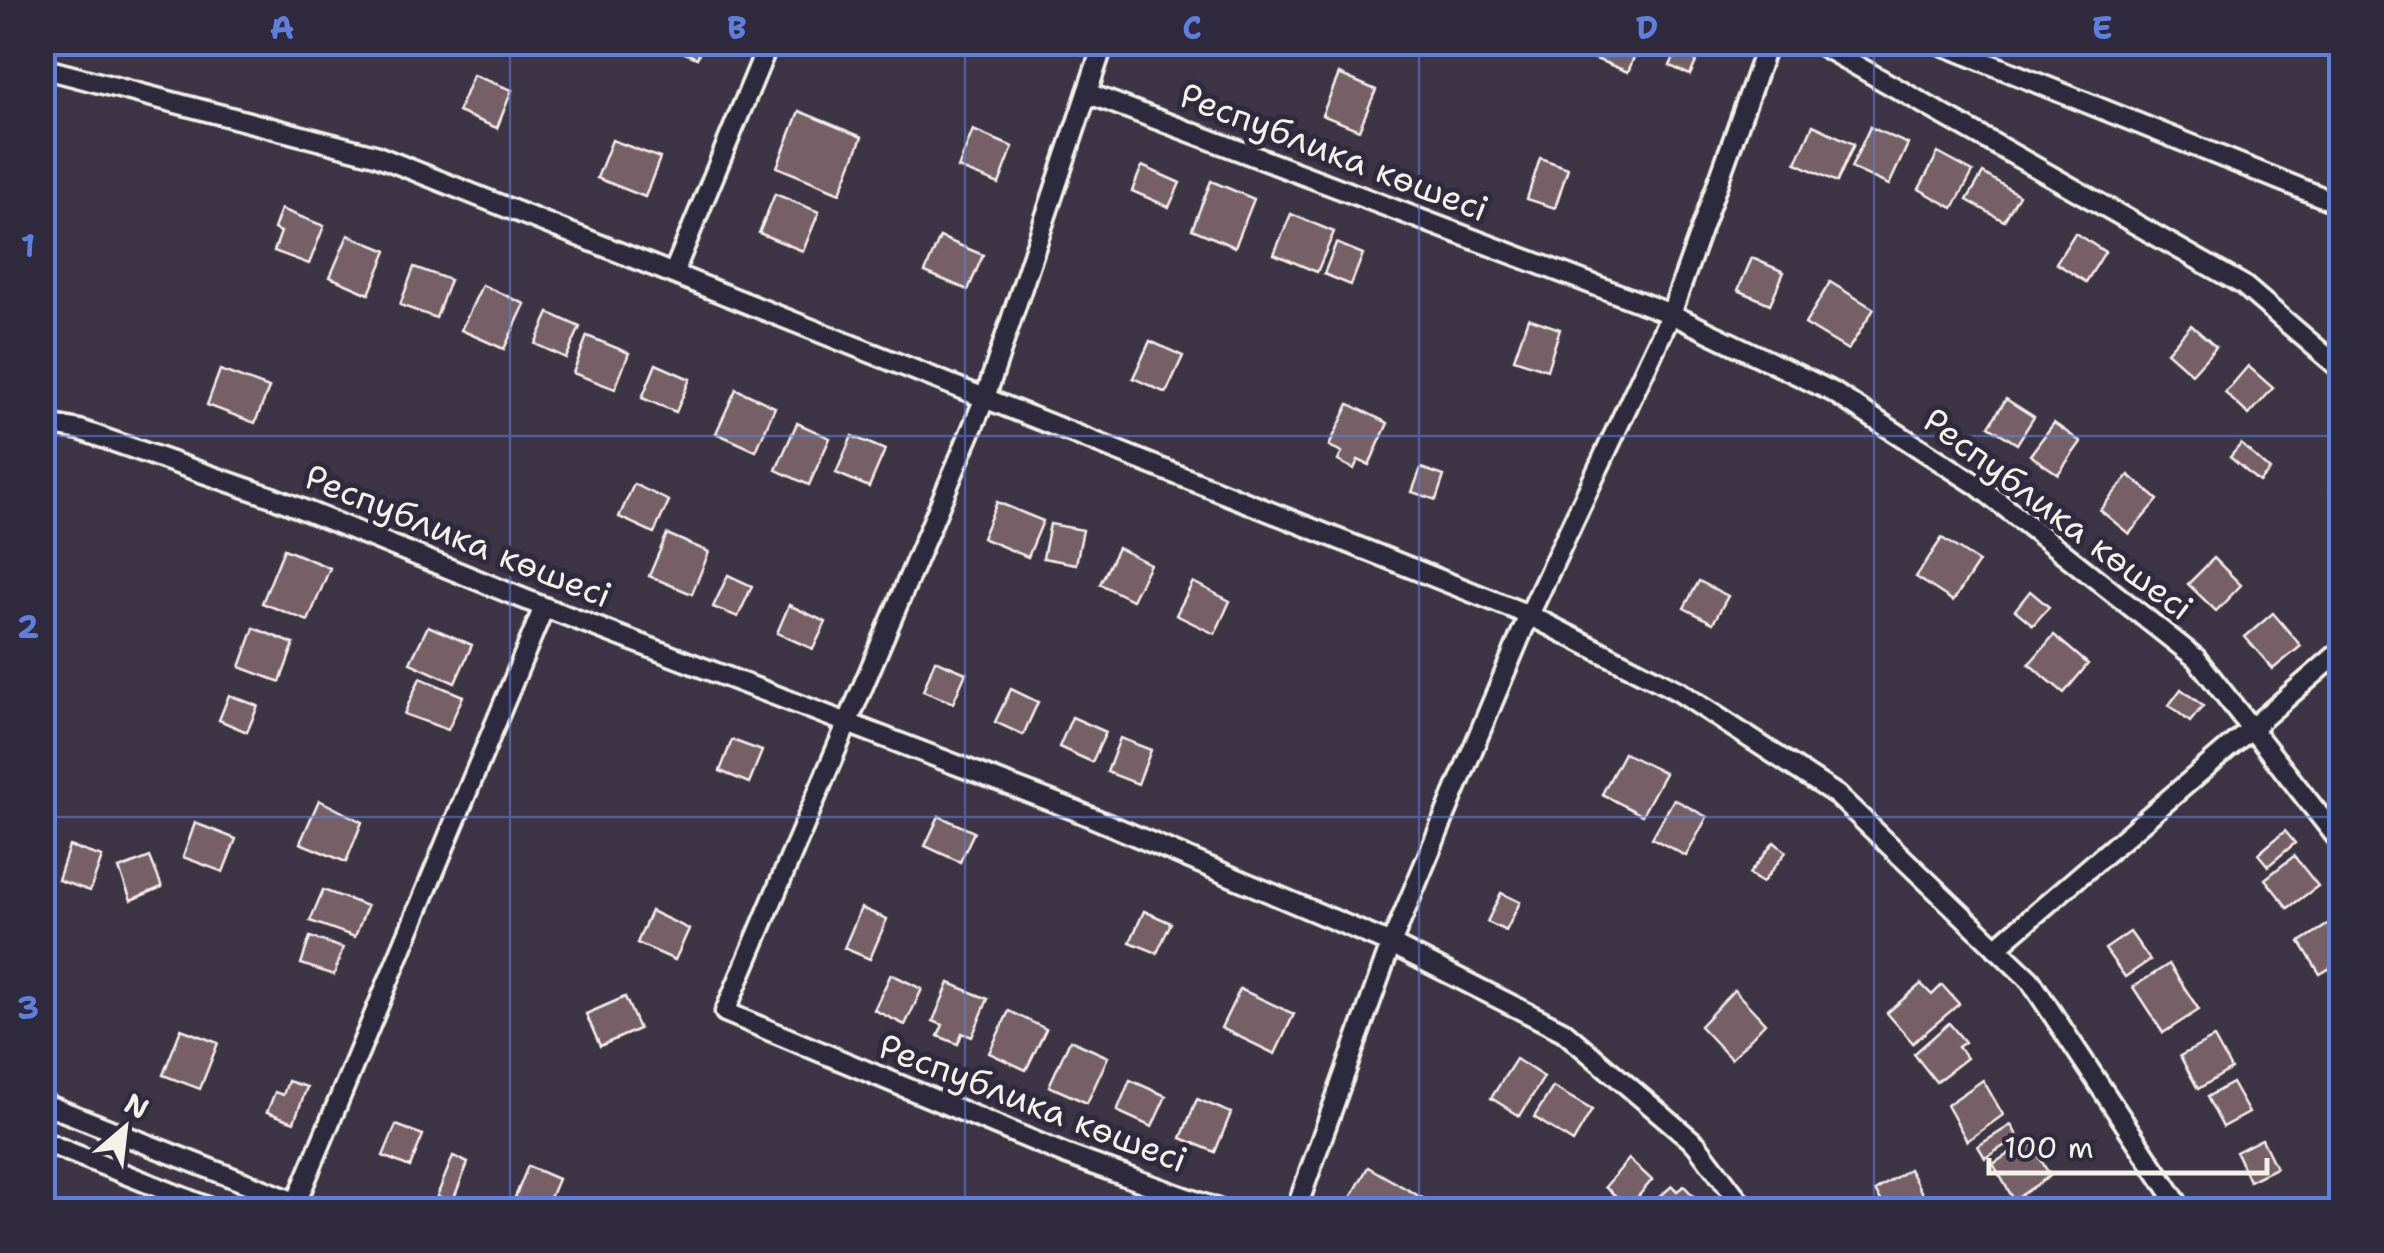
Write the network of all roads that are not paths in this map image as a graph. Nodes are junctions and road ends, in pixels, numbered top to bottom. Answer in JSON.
{"nodes":[{"id":1,"x":770,"y":42,"type":"edge"},
{"id":2,"x":1104,"y":42,"type":"edge"},
{"id":3,"x":1768,"y":42,"type":"edge"},
{"id":4,"x":1815,"y":42,"type":"edge"},
{"id":5,"x":1935,"y":42,"type":"edge"},
{"id":6,"x":42,"y":68,"type":"edge"},
{"id":7,"x":1087,"y":92,"type":"junction"},
{"id":8,"x":2342,"y":205,"type":"edge"},
{"id":9,"x":674,"y":272,"type":"junction"},
{"id":10,"x":1670,"y":314,"type":"junction"},
{"id":11,"x":2342,"y":370,"type":"edge"},
{"id":12,"x":986,"y":398,"type":"junction"},
{"id":13,"x":42,"y":423,"type":"edge"},
{"id":14,"x":544,"y":607,"type":"junction"},
{"id":15,"x":1528,"y":615,"type":"junction"},
{"id":16,"x":2342,"y":650,"type":"edge"},
{"id":17,"x":844,"y":723,"type":"junction"},
{"id":18,"x":2253,"y":729,"type":"junction"},
{"id":19,"x":2342,"y":844,"type":"edge"},
{"id":20,"x":1391,"y":944,"type":"junction"},
{"id":21,"x":1996,"y":948,"type":"junction"},
{"id":22,"x":42,"y":1102,"type":"edge"},
{"id":23,"x":42,"y":1141,"type":"edge"},
{"id":24,"x":296,"y":1203,"type":"junction"},
{"id":25,"x":215,"y":1210,"type":"edge"},
{"id":26,"x":315,"y":1210,"type":"edge"},
{"id":27,"x":1220,"y":1210,"type":"edge"},
{"id":28,"x":1296,"y":1210,"type":"edge"},
{"id":29,"x":1746,"y":1210,"type":"edge"},
{"id":30,"x":2182,"y":1210,"type":"edge"}],
"edges":[{"from":1,"to":9,"type":"street"},
{"from":2,"to":7,"type":"street","name":"Республика көшесі"},
{"from":3,"to":10,"type":"street"},
{"from":4,"to":11,"type":"street"},
{"from":5,"to":8,"type":"street"},
{"from":6,"to":9,"type":"street"},
{"from":7,"to":10,"type":"street","name":"Республика көшесі"},
{"from":7,"to":12,"type":"street","name":"Республика көшесі"},
{"from":9,"to":12,"type":"street"},
{"from":10,"to":15,"type":"street"},
{"from":10,"to":18,"type":"street","name":"Республика көшесі"},
{"from":12,"to":15,"type":"street"},
{"from":12,"to":17,"type":"street","name":"Республика көшесі"},
{"from":13,"to":14,"type":"street","name":"Республика көшесі"},
{"from":14,"to":17,"type":"street","name":"Республика көшесі"},
{"from":14,"to":24,"type":"street"},
{"from":15,"to":20,"type":"street"},
{"from":15,"to":21,"type":"street"},
{"from":16,"to":18,"type":"street"},
{"from":17,"to":20,"type":"street","name":"Республика көшесі"},
{"from":17,"to":27,"type":"street","name":"Республика көшесі"},
{"from":18,"to":19,"type":"street","name":"Республика көшесі"},
{"from":18,"to":21,"type":"street"},
{"from":20,"to":28,"type":"street"},
{"from":20,"to":29,"type":"street","name":"Республика көшесі"},
{"from":21,"to":30,"type":"street"},
{"from":22,"to":24,"type":"street"},
{"from":23,"to":25,"type":"street"},
{"from":24,"to":26,"type":"street"}]}
